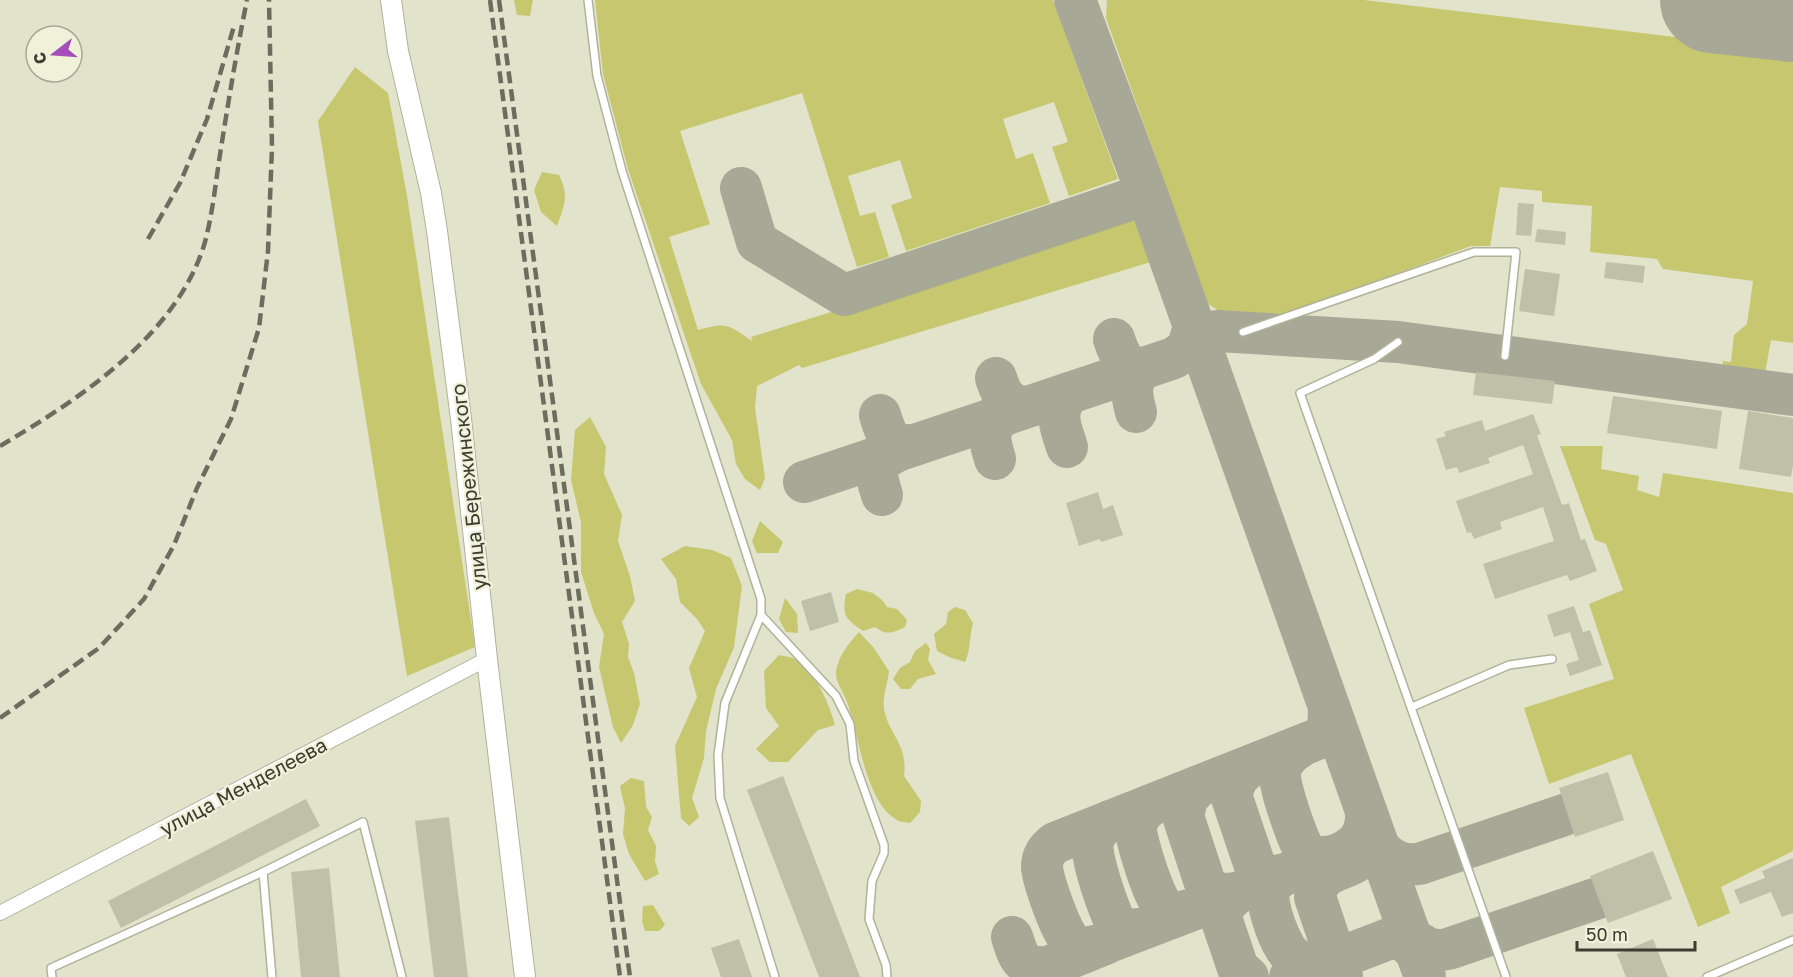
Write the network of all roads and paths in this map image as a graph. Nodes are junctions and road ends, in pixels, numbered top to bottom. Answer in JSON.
{"nodes":[{"id":1,"x":391,"y":0,"type":"edge"},
{"id":2,"x":588,"y":0,"type":"edge"},
{"id":3,"x":1244,"y":332,"type":"dead end"},
{"id":4,"x":1398,"y":342,"type":"dead end"},
{"id":5,"x":1505,"y":356,"type":"dead end"},
{"id":6,"x":761,"y":615,"type":"junction"},
{"id":7,"x":487,"y":659,"type":"junction"},
{"id":8,"x":1552,"y":659,"type":"dead end"},
{"id":9,"x":1412,"y":707,"type":"junction"},
{"id":10,"x":263,"y":872,"type":"junction"},
{"id":11,"x":0,"y":913,"type":"edge"},
{"id":12,"x":1793,"y":940,"type":"edge"},
{"id":13,"x":52,"y":977,"type":"edge"},
{"id":14,"x":272,"y":977,"type":"edge"},
{"id":15,"x":402,"y":977,"type":"edge"},
{"id":16,"x":525,"y":977,"type":"edge"},
{"id":17,"x":775,"y":977,"type":"edge"},
{"id":18,"x":886,"y":977,"type":"edge"},
{"id":19,"x":1506,"y":977,"type":"edge"},
{"id":20,"x":1707,"y":977,"type":"edge"}],
"edges":[{"from":1,"to":7,"type":"main road","name":"улица Бережинского"},
{"from":2,"to":6,"type":"lane"},
{"from":3,"to":5,"type":"lane"},
{"from":4,"to":9,"type":"lane"},
{"from":6,"to":17,"type":"lane"},
{"from":6,"to":18,"type":"lane"},
{"from":7,"to":11,"type":"street","name":"улица Менделеева"},
{"from":7,"to":16,"type":"main road","name":"улица Бережинского"},
{"from":8,"to":9,"type":"lane"},
{"from":9,"to":19,"type":"lane"},
{"from":10,"to":13,"type":"lane"},
{"from":10,"to":14,"type":"lane"},
{"from":10,"to":15,"type":"lane"},
{"from":12,"to":20,"type":"lane"}]}
